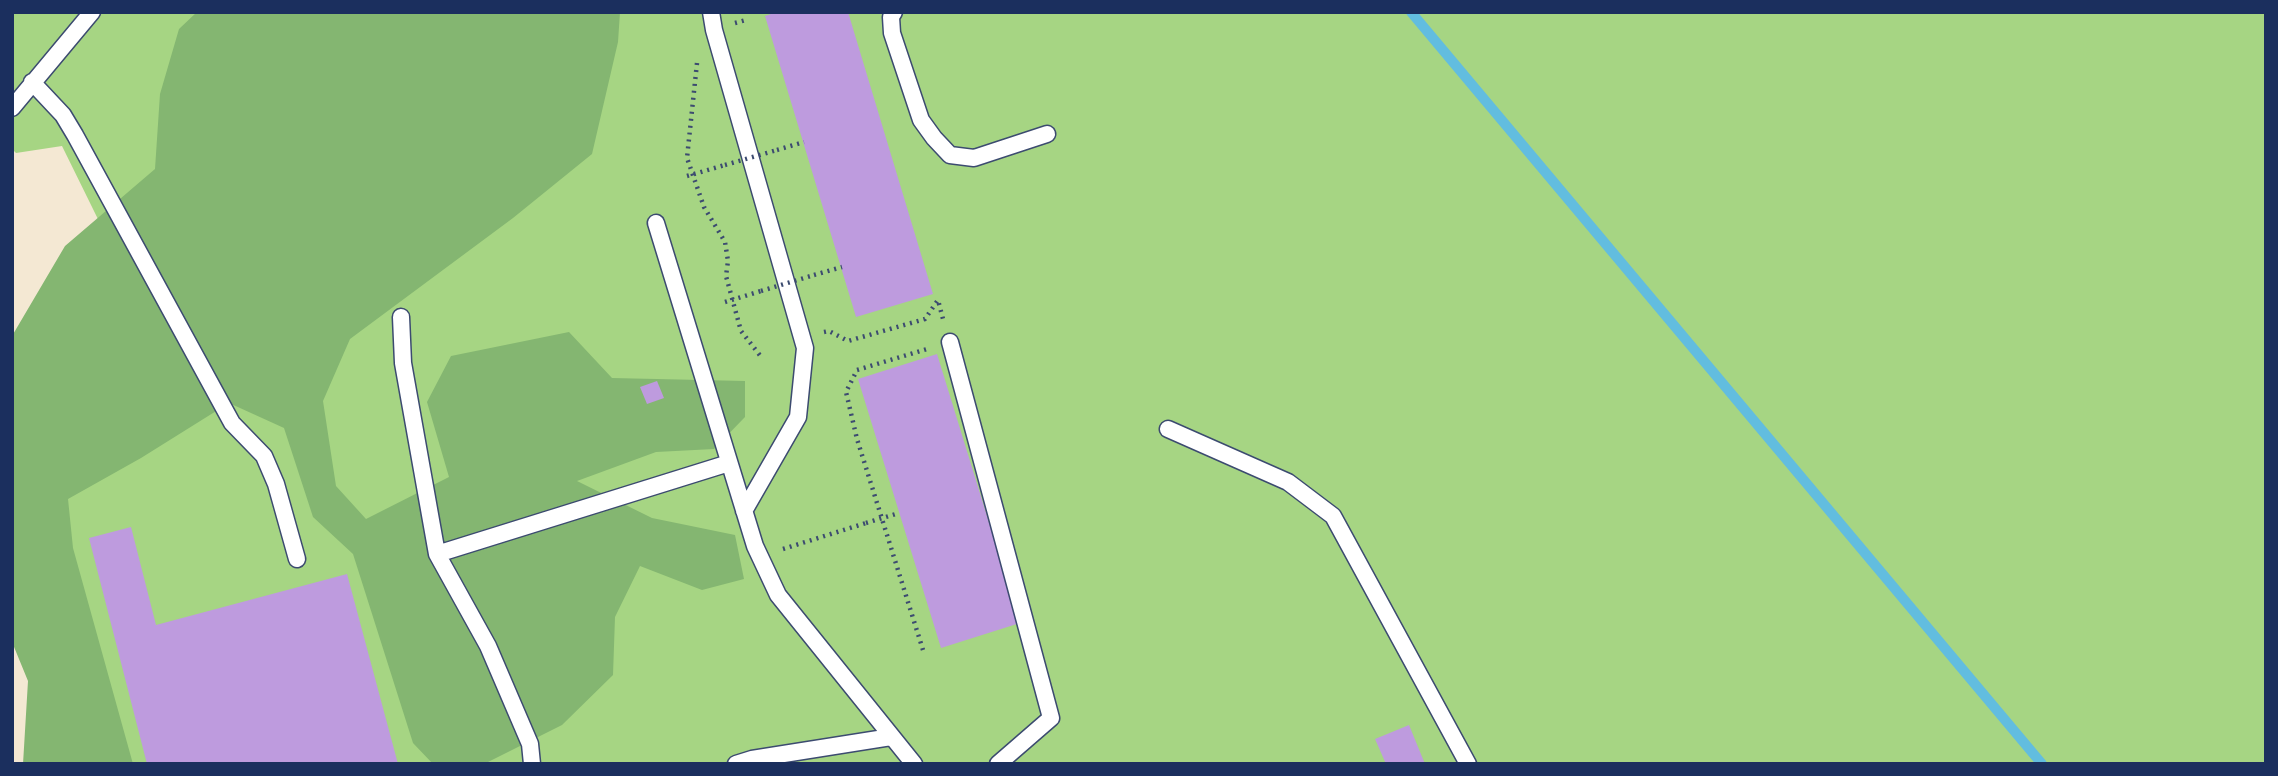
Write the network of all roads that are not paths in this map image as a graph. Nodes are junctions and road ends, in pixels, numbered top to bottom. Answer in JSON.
{"nodes":[{"id":1,"x":92,"y":12,"type":"edge"},
{"id":2,"x":711,"y":12,"type":"edge"},
{"id":3,"x":894,"y":12,"type":"edge"},
{"id":4,"x":32,"y":82,"type":"junction"},
{"id":5,"x":12,"y":108,"type":"edge"},
{"id":6,"x":1047,"y":134,"type":"dead end"},
{"id":7,"x":656,"y":223,"type":"dead end"},
{"id":8,"x":401,"y":317,"type":"dead end"},
{"id":9,"x":950,"y":342,"type":"road end"},
{"id":10,"x":1168,"y":429,"type":"dead end"},
{"id":11,"x":729,"y":463,"type":"junction"},
{"id":12,"x":744,"y":511,"type":"junction"},
{"id":13,"x":437,"y":554,"type":"junction"},
{"id":14,"x":297,"y":559,"type":"dead end"},
{"id":15,"x":891,"y":737,"type":"junction"},
{"id":16,"x":533,"y":764,"type":"edge"},
{"id":17,"x":736,"y":764,"type":"edge"},
{"id":18,"x":914,"y":764,"type":"edge"},
{"id":19,"x":998,"y":764,"type":"edge"},
{"id":20,"x":1468,"y":764,"type":"edge"}],
"edges":[{"from":1,"to":4,"type":"lane"},
{"from":2,"to":12,"type":"lane"},
{"from":3,"to":6,"type":"lane"},
{"from":4,"to":5,"type":"lane"},
{"from":4,"to":14,"type":"lane"},
{"from":7,"to":11,"type":"lane"},
{"from":8,"to":13,"type":"lane"},
{"from":9,"to":19,"type":"lane"},
{"from":10,"to":20,"type":"lane"},
{"from":11,"to":12,"type":"lane"},
{"from":11,"to":13,"type":"lane"},
{"from":12,"to":15,"type":"lane"},
{"from":13,"to":16,"type":"lane"},
{"from":15,"to":17,"type":"lane"},
{"from":15,"to":18,"type":"lane"}]}
